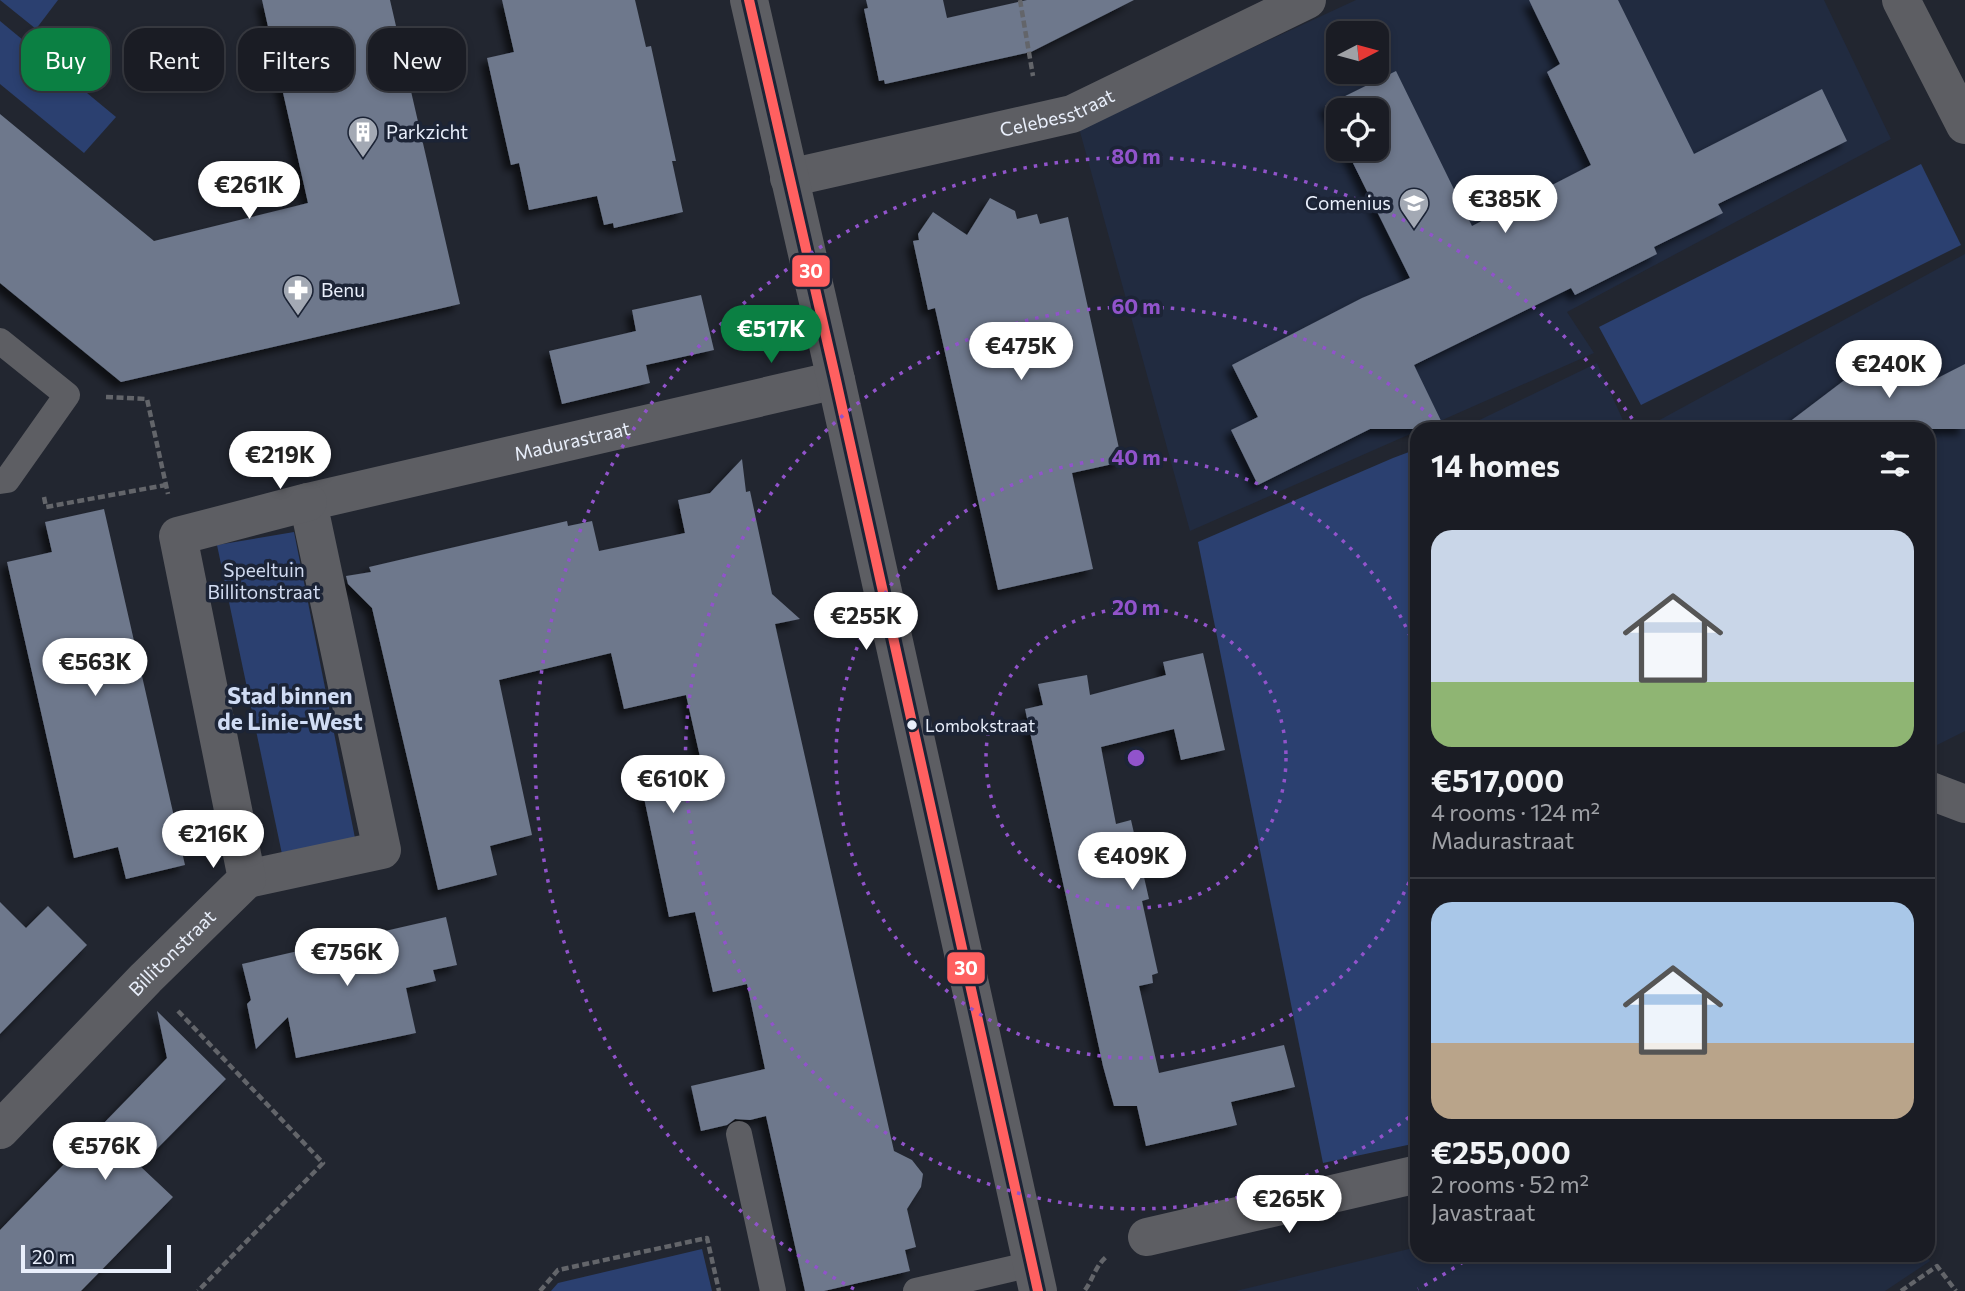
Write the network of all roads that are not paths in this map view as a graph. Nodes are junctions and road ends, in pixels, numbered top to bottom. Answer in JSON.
{"nodes":[{"id":1,"x":749,"y":0,"type":"edge"},
{"id":2,"x":1307,"y":0,"type":"edge"},
{"id":3,"x":1901,"y":0,"type":"edge"},
{"id":4,"x":1965,"y":125,"type":"edge"},
{"id":5,"x":789,"y":178,"type":"junction"},
{"id":6,"x":0,"y":341,"type":"edge"},
{"id":7,"x":836,"y":380,"type":"junction"},
{"id":8,"x":0,"y":481,"type":"edge"},
{"id":9,"x":308,"y":502,"type":"junction"},
{"id":10,"x":1935,"y":793,"type":"edge"},
{"id":11,"x":1965,"y":804,"type":"edge"},
{"id":12,"x":247,"y":879,"type":"junction"},
{"id":13,"x":0,"y":1130,"type":"edge"},
{"id":14,"x":739,"y":1134,"type":"dead end"},
{"id":15,"x":1410,"y":1176,"type":"edge"},
{"id":16,"x":1146,"y":1237,"type":"dead end"},
{"id":17,"x":1035,"y":1278,"type":"edge"},
{"id":18,"x":773,"y":1291,"type":"edge"},
{"id":19,"x":916,"y":1291,"type":"edge"}],
"edges":[{"from":1,"to":5,"type":"street"},
{"from":2,"to":5,"type":"street","name":"Celebesstraat"},
{"from":3,"to":4,"type":"street"},
{"from":5,"to":7,"type":"street"},
{"from":6,"to":8,"type":"lane"},
{"from":7,"to":9,"type":"street","name":"Madurastraat"},
{"from":7,"to":17,"type":"street"},
{"from":9,"to":12,"type":"street","name":"Madurastraat"},
{"from":9,"to":12,"type":"street"},
{"from":10,"to":11,"type":"street"},
{"from":12,"to":13,"type":"street","name":"Billitonstraat"},
{"from":14,"to":18,"type":"lane"},
{"from":15,"to":16,"type":"street"},
{"from":17,"to":19,"type":"lane"}]}
